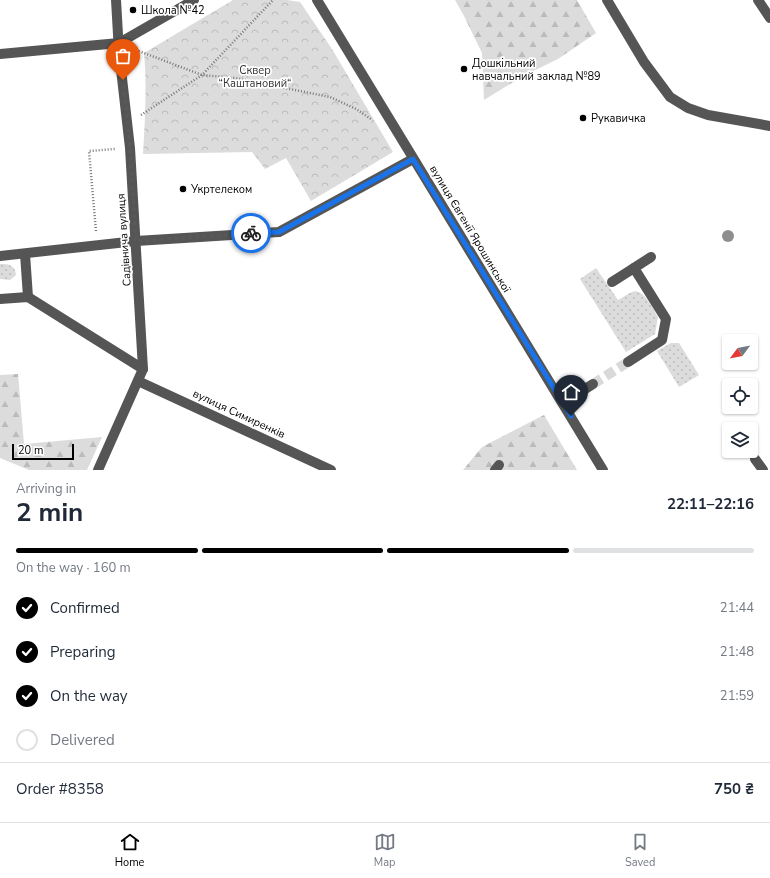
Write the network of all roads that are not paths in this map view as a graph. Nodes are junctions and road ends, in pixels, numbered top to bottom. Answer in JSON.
{"nodes":[{"id":1,"x":116,"y":0,"type":"edge"},
{"id":2,"x":194,"y":0,"type":"edge"},
{"id":3,"x":317,"y":0,"type":"edge"},
{"id":4,"x":606,"y":0,"type":"edge"},
{"id":5,"x":758,"y":0,"type":"edge"},
{"id":6,"x":770,"y":18,"type":"edge"},
{"id":7,"x":119,"y":43,"type":"junction"},
{"id":8,"x":0,"y":54,"type":"edge"},
{"id":9,"x":770,"y":126,"type":"edge"},
{"id":10,"x":413,"y":159,"type":"junction"},
{"id":11,"x":136,"y":241,"type":"junction"},
{"id":12,"x":25,"y":254,"type":"junction"},
{"id":13,"x":0,"y":256,"type":"edge"},
{"id":14,"x":651,"y":257,"type":"dead end"},
{"id":15,"x":634,"y":268,"type":"junction"},
{"id":16,"x":612,"y":282,"type":"dead end"},
{"id":17,"x":28,"y":297,"type":"junction"},
{"id":18,"x":0,"y":299,"type":"edge"},
{"id":19,"x":628,"y":362,"type":"tunnel mouth"},
{"id":20,"x":143,"y":369,"type":"junction"},
{"id":21,"x":138,"y":381,"type":"junction"},
{"id":22,"x":593,"y":384,"type":"tunnel mouth"},
{"id":23,"x":563,"y":403,"type":"junction"},
{"id":24,"x":755,"y":459,"type":"dead end"},
{"id":25,"x":98,"y":470,"type":"edge"},
{"id":26,"x":331,"y":470,"type":"edge"},
{"id":27,"x":603,"y":470,"type":"edge"},
{"id":28,"x":763,"y":470,"type":"edge"}],
"edges":[{"from":1,"to":7,"type":"street","name":"Садівнича вулиця"},
{"from":2,"to":7,"type":"street"},
{"from":3,"to":10,"type":"street","name":"вулиця Євгенії Ярошинської"},
{"from":4,"to":9,"type":"street"},
{"from":5,"to":6,"type":"street"},
{"from":7,"to":8,"type":"street"},
{"from":7,"to":11,"type":"street","name":"Садівнича вулиця"},
{"from":10,"to":11,"type":"street"},
{"from":10,"to":23,"type":"street","name":"вулиця Євгенії Ярошинської"},
{"from":11,"to":12,"type":"street"},
{"from":11,"to":20,"type":"street","name":"Садівнича вулиця"},
{"from":12,"to":13,"type":"street"},
{"from":12,"to":17,"type":"street"},
{"from":14,"to":15,"type":"street"},
{"from":15,"to":16,"type":"street"},
{"from":15,"to":19,"type":"street"},
{"from":17,"to":18,"type":"street"},
{"from":17,"to":20,"type":"street"},
{"from":20,"to":21,"type":"street","name":"Садівнича вулиця"},
{"from":21,"to":25,"type":"street","name":"Садівнича вулиця"},
{"from":21,"to":26,"type":"street","name":"вулиця Симиренків"},
{"from":22,"to":23,"type":"street"},
{"from":23,"to":27,"type":"street","name":"вулиця Євгенії Ярошинської"},
{"from":24,"to":28,"type":"street"}]}
